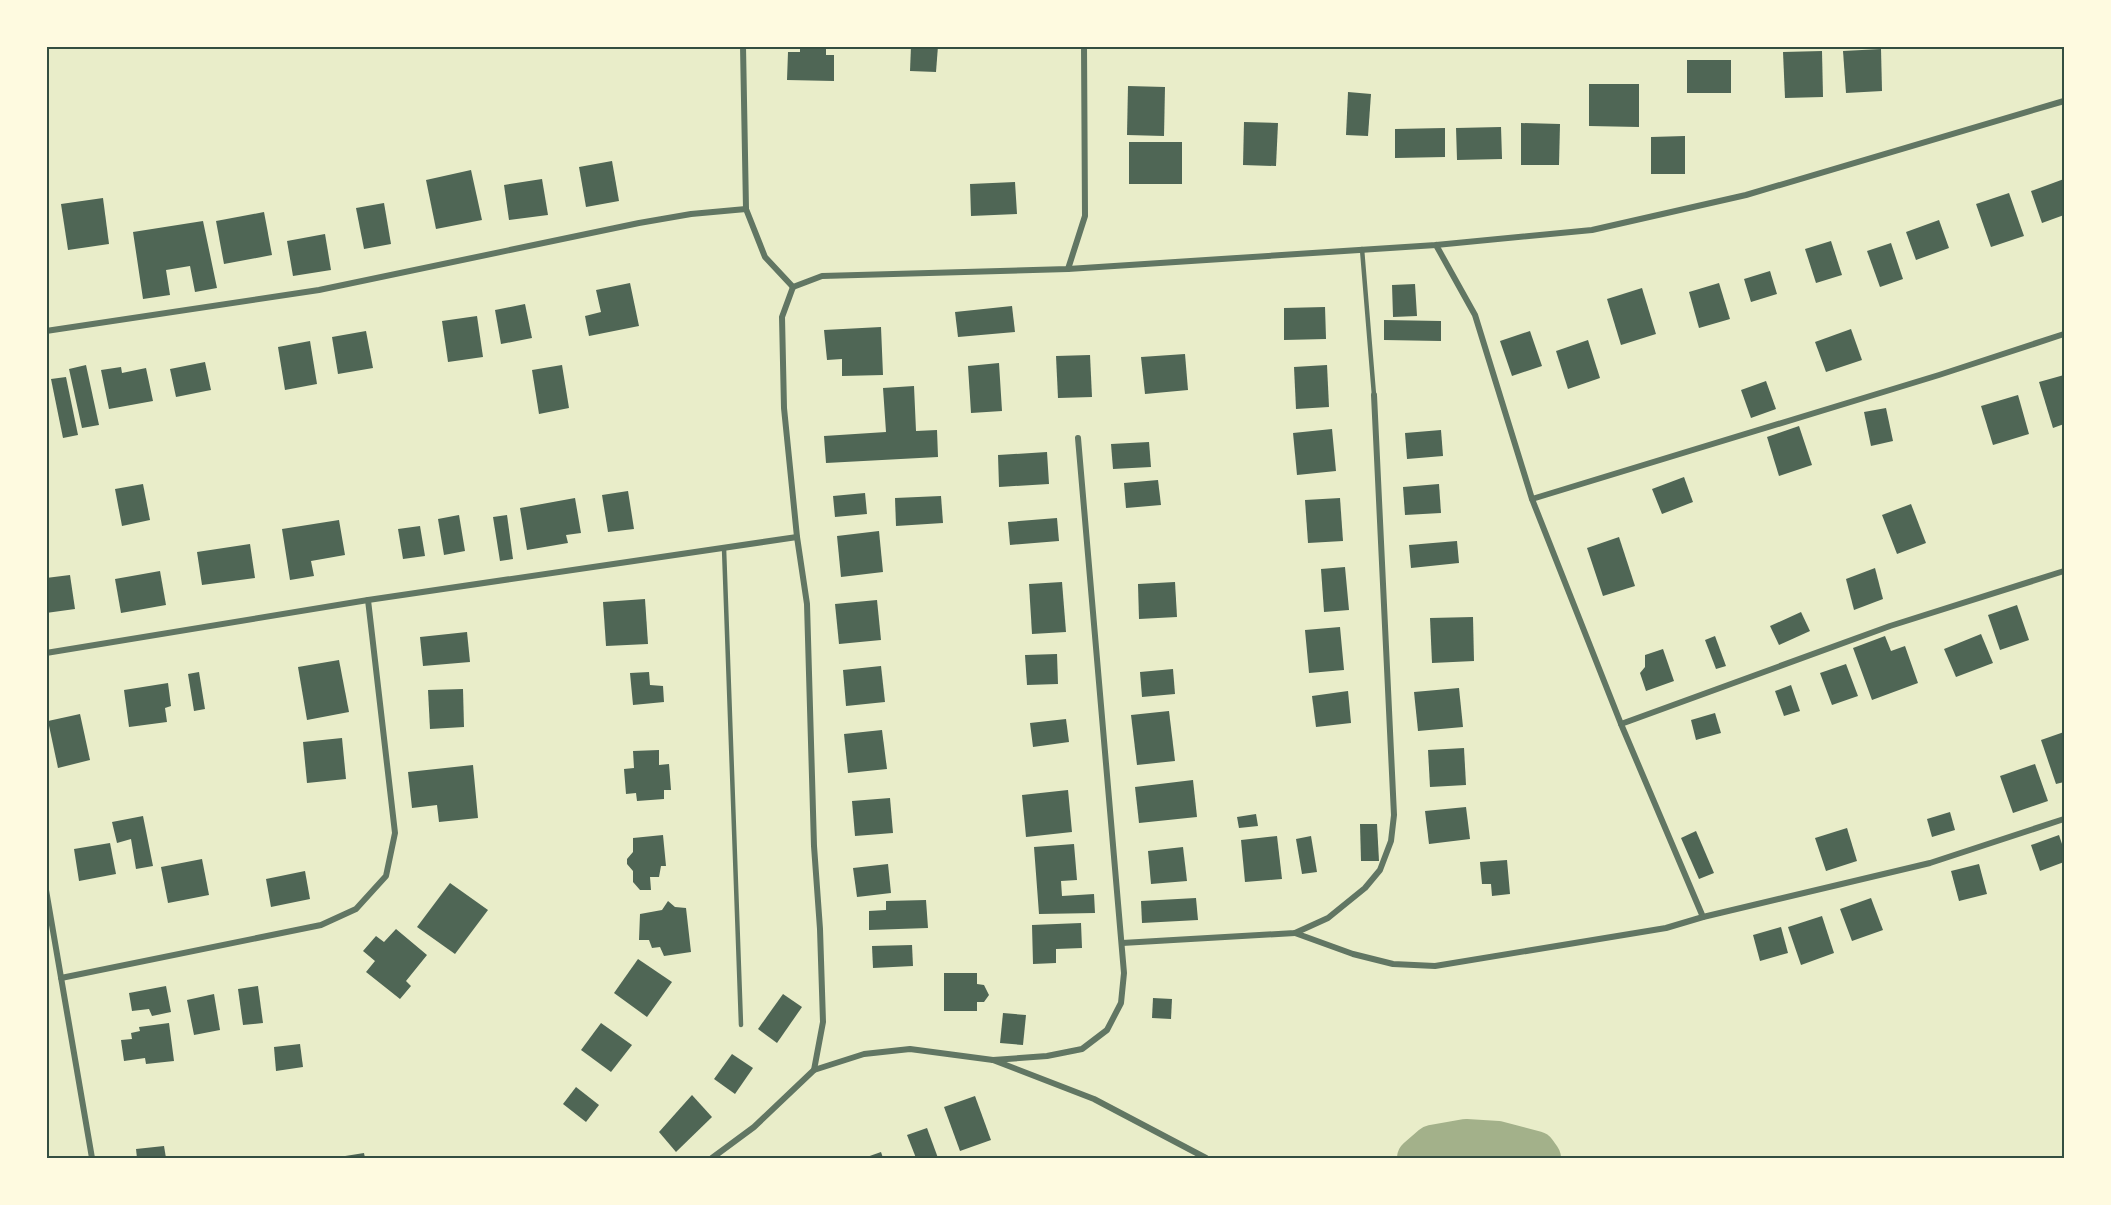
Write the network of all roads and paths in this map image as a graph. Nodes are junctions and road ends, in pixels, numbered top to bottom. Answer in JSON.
{"nodes":[{"id":1,"x":742,"y":46,"type":"edge"},
{"id":2,"x":1084,"y":46,"type":"edge"},
{"id":3,"x":2064,"y":101,"type":"edge"},
{"id":4,"x":746,"y":209,"type":"junction"},
{"id":5,"x":1436,"y":245,"type":"junction"},
{"id":6,"x":1362,"y":249,"type":"junction"},
{"id":7,"x":1068,"y":269,"type":"junction"},
{"id":8,"x":793,"y":287,"type":"junction"},
{"id":9,"x":46,"y":331,"type":"edge"},
{"id":10,"x":2064,"y":334,"type":"edge"},
{"id":11,"x":1374,"y":395,"type":"joint"},
{"id":12,"x":1078,"y":438,"type":"dead end"},
{"id":13,"x":1532,"y":499,"type":"junction"},
{"id":14,"x":797,"y":537,"type":"junction"},
{"id":15,"x":724,"y":548,"type":"junction"},
{"id":16,"x":2064,"y":571,"type":"edge"},
{"id":17,"x":368,"y":600,"type":"junction"},
{"id":18,"x":46,"y":653,"type":"edge"},
{"id":19,"x":1620,"y":724,"type":"junction"},
{"id":20,"x":2064,"y":819,"type":"edge"},
{"id":21,"x":46,"y":890,"type":"edge"},
{"id":22,"x":1703,"y":917,"type":"junction"},
{"id":23,"x":1295,"y":933,"type":"junction"},
{"id":24,"x":1122,"y":943,"type":"junction"},
{"id":25,"x":61,"y":978,"type":"junction"},
{"id":26,"x":741,"y":1025,"type":"dead end"},
{"id":27,"x":993,"y":1060,"type":"junction"},
{"id":28,"x":814,"y":1070,"type":"junction"},
{"id":29,"x":92,"y":1158,"type":"edge"},
{"id":30,"x":712,"y":1158,"type":"edge"},
{"id":31,"x":1206,"y":1158,"type":"edge"}],
"edges":[{"from":1,"to":4,"type":"street"},
{"from":2,"to":7,"type":"street"},
{"from":3,"to":5,"type":"street"},
{"from":4,"to":8,"type":"street"},
{"from":4,"to":9,"type":"street"},
{"from":5,"to":6,"type":"street"},
{"from":5,"to":13,"type":"street"},
{"from":6,"to":7,"type":"street"},
{"from":6,"to":11,"type":"lane"},
{"from":7,"to":8,"type":"street"},
{"from":8,"to":14,"type":"street"},
{"from":10,"to":13,"type":"street"},
{"from":11,"to":23,"type":"street"},
{"from":12,"to":24,"type":"street"},
{"from":13,"to":19,"type":"street"},
{"from":14,"to":15,"type":"street"},
{"from":14,"to":28,"type":"street"},
{"from":15,"to":17,"type":"street"},
{"from":15,"to":26,"type":"lane"},
{"from":16,"to":19,"type":"street"},
{"from":17,"to":18,"type":"street"},
{"from":17,"to":25,"type":"street"},
{"from":19,"to":22,"type":"street"},
{"from":20,"to":22,"type":"street"},
{"from":21,"to":25,"type":"street"},
{"from":22,"to":23,"type":"street"},
{"from":23,"to":24,"type":"street"},
{"from":24,"to":27,"type":"street"},
{"from":25,"to":29,"type":"street"},
{"from":27,"to":28,"type":"street"},
{"from":27,"to":31,"type":"street"},
{"from":28,"to":30,"type":"street"}]}
